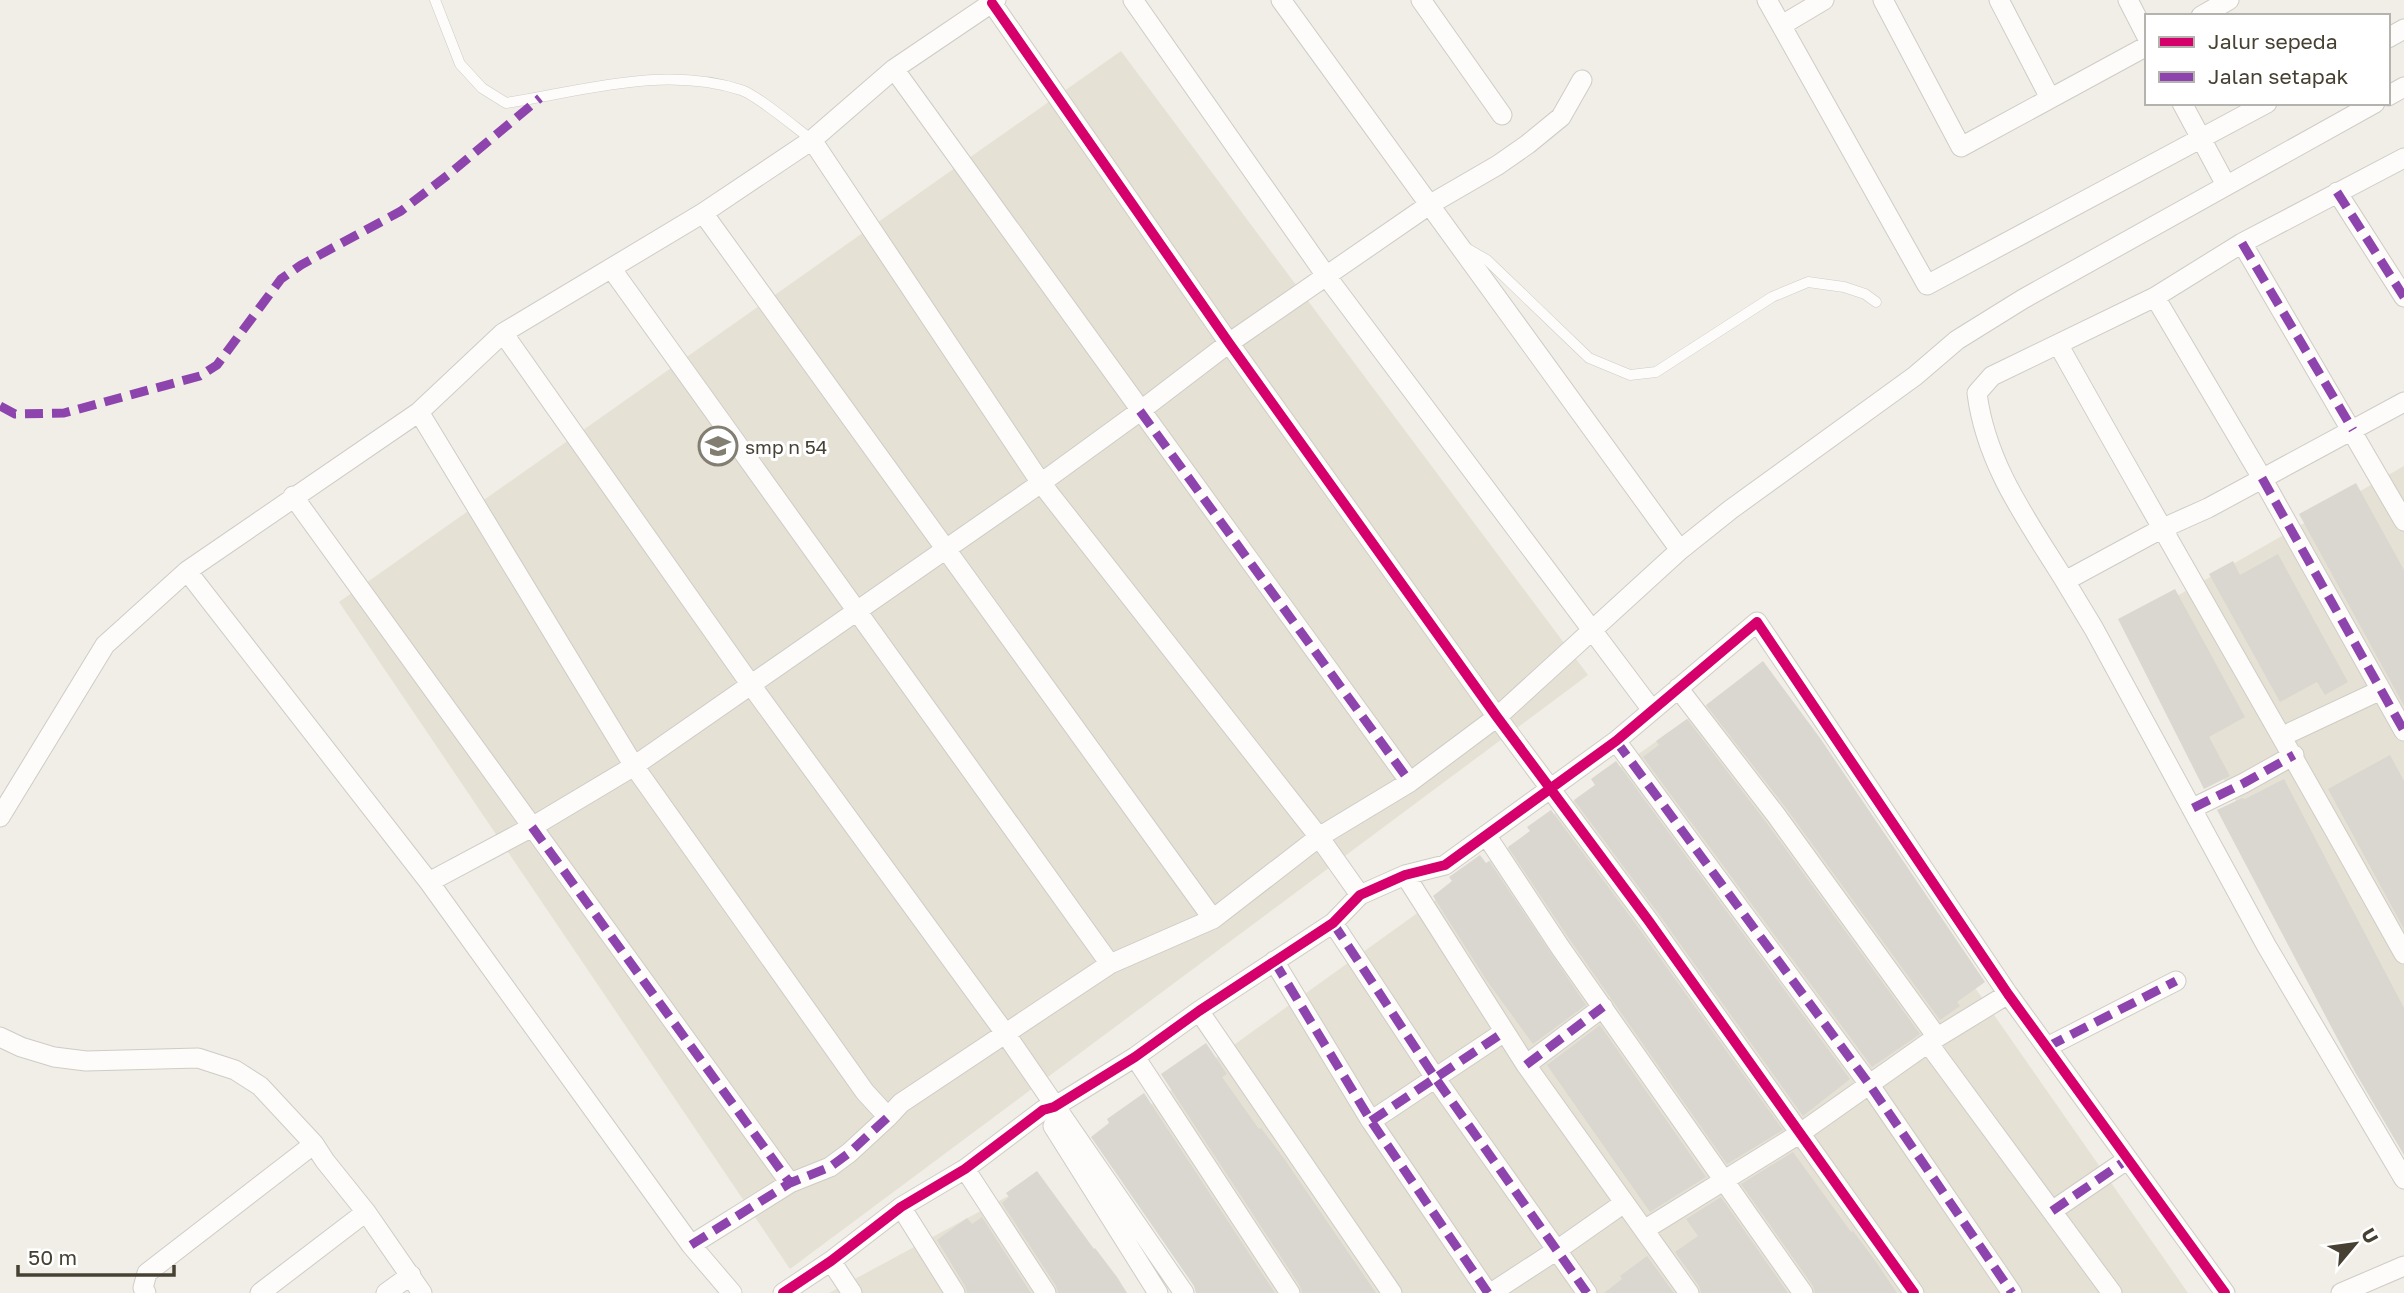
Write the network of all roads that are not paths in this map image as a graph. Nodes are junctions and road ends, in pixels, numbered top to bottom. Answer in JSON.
{"nodes":[{"id":1,"x":435,"y":0,"type":"edge"},
{"id":2,"x":1133,"y":0,"type":"edge"},
{"id":3,"x":1281,"y":0,"type":"edge"},
{"id":4,"x":1421,"y":0,"type":"edge"},
{"id":5,"x":1767,"y":0,"type":"edge"},
{"id":6,"x":1824,"y":0,"type":"edge"},
{"id":7,"x":1883,"y":0,"type":"edge"},
{"id":8,"x":1999,"y":0,"type":"edge"},
{"id":9,"x":2128,"y":0,"type":"edge"},
{"id":10,"x":2229,"y":0,"type":"edge"},
{"id":11,"x":994,"y":1,"type":"edge"},
{"id":12,"x":2204,"y":14,"type":"edge"},
{"id":13,"x":1782,"y":25,"type":"junction"},
{"id":14,"x":2145,"y":33,"type":"edge"},
{"id":15,"x":2145,"y":47,"type":"edge"},
{"id":16,"x":894,"y":69,"type":"junction"},
{"id":17,"x":1581,"y":80,"type":"dead end"},
{"id":18,"x":2050,"y":98,"type":"junction"},
{"id":19,"x":2183,"y":105,"type":"edge"},
{"id":20,"x":2263,"y":105,"type":"edge"},
{"id":21,"x":2371,"y":105,"type":"edge"},
{"id":22,"x":1502,"y":115,"type":"dead end"},
{"id":23,"x":2201,"y":139,"type":"junction"},
{"id":24,"x":811,"y":140,"type":"junction"},
{"id":25,"x":2404,"y":158,"type":"edge"},
{"id":26,"x":2226,"y":185,"type":"junction"},
{"id":27,"x":2337,"y":191,"type":"junction"},
{"id":28,"x":1429,"y":205,"type":"junction"},
{"id":29,"x":703,"y":213,"type":"junction"},
{"id":30,"x":1453,"y":240,"type":"junction"},
{"id":31,"x":2242,"y":243,"type":"junction"},
{"id":32,"x":611,"y":268,"type":"junction"},
{"id":33,"x":1327,"y":277,"type":"junction"},
{"id":34,"x":2155,"y":297,"type":"junction"},
{"id":35,"x":2404,"y":297,"type":"edge"},
{"id":36,"x":1876,"y":302,"type":"dead end"},
{"id":37,"x":503,"y":333,"type":"junction"},
{"id":38,"x":1229,"y":343,"type":"junction"},
{"id":39,"x":2058,"y":344,"type":"junction"},
{"id":40,"x":2404,"y":402,"type":"edge"},
{"id":41,"x":1140,"y":411,"type":"junction"},
{"id":42,"x":419,"y":412,"type":"junction"},
{"id":43,"x":2353,"y":430,"type":"junction"},
{"id":44,"x":2262,"y":478,"type":"junction"},
{"id":45,"x":1041,"y":483,"type":"junction"},
{"id":46,"x":293,"y":496,"type":"junction"},
{"id":47,"x":2404,"y":521,"type":"edge"},
{"id":48,"x":2161,"y":529,"type":"junction"},
{"id":49,"x":947,"y":549,"type":"junction"},
{"id":50,"x":1679,"y":550,"type":"junction"},
{"id":51,"x":187,"y":571,"type":"junction"},
{"id":52,"x":2065,"y":581,"type":"junction"},
{"id":53,"x":856,"y":612,"type":"junction"},
{"id":54,"x":1593,"y":631,"type":"junction"},
{"id":55,"x":751,"y":685,"type":"junction"},
{"id":56,"x":1678,"y":688,"type":"junction"},
{"id":57,"x":2381,"y":690,"type":"junction"},
{"id":58,"x":1652,"y":710,"type":"junction"},
{"id":59,"x":1497,"y":717,"type":"junction"},
{"id":60,"x":2404,"y":731,"type":"edge"},
{"id":61,"x":2283,"y":736,"type":"junction"},
{"id":62,"x":1616,"y":741,"type":"junction"},
{"id":63,"x":2294,"y":755,"type":"junction"},
{"id":64,"x":634,"y":766,"type":"junction"},
{"id":65,"x":1410,"y":782,"type":"junction"},
{"id":66,"x":1552,"y":788,"type":"junction"},
{"id":67,"x":2193,"y":808,"type":"junction"},
{"id":68,"x":0,"y":817,"type":"edge"},
{"id":69,"x":532,"y":827,"type":"junction"},
{"id":70,"x":1486,"y":835,"type":"junction"},
{"id":71,"x":1319,"y":837,"type":"junction"},
{"id":72,"x":1405,"y":875,"type":"junction"},
{"id":73,"x":429,"y":882,"type":"junction"},
{"id":74,"x":1360,"y":895,"type":"junction"},
{"id":75,"x":1213,"y":919,"type":"junction"},
{"id":76,"x":1333,"y":923,"type":"junction"},
{"id":77,"x":2404,"y":954,"type":"edge"},
{"id":78,"x":1274,"y":961,"type":"junction"},
{"id":79,"x":1110,"y":964,"type":"junction"},
{"id":80,"x":2176,"y":981,"type":"dead end"},
{"id":81,"x":2008,"y":994,"type":"junction"},
{"id":82,"x":1604,"y":1007,"type":"junction"},
{"id":83,"x":1199,"y":1011,"type":"junction"},
{"id":84,"x":1504,"y":1032,"type":"junction"},
{"id":85,"x":1005,"y":1034,"type":"junction"},
{"id":86,"x":0,"y":1037,"type":"edge"},
{"id":87,"x":1933,"y":1040,"type":"junction"},
{"id":88,"x":2047,"y":1047,"type":"junction"},
{"id":89,"x":1135,"y":1057,"type":"junction"},
{"id":90,"x":1526,"y":1065,"type":"junction"},
{"id":91,"x":1436,"y":1079,"type":"junction"},
{"id":92,"x":1869,"y":1084,"type":"junction"},
{"id":93,"x":1048,"y":1108,"type":"junction"},
{"id":94,"x":888,"y":1117,"type":"junction"},
{"id":95,"x":1371,"y":1121,"type":"junction"},
{"id":96,"x":1799,"y":1134,"type":"junction"},
{"id":97,"x":314,"y":1143,"type":"junction"},
{"id":98,"x":2128,"y":1159,"type":"junction"},
{"id":99,"x":965,"y":1169,"type":"junction"},
{"id":100,"x":2404,"y":1179,"type":"edge"},
{"id":101,"x":1724,"y":1181,"type":"junction"},
{"id":102,"x":790,"y":1183,"type":"junction"},
{"id":103,"x":1624,"y":1203,"type":"junction"},
{"id":104,"x":901,"y":1207,"type":"junction"},
{"id":105,"x":2052,"y":1211,"type":"junction"},
{"id":106,"x":366,"y":1212,"type":"junction"},
{"id":107,"x":1644,"y":1230,"type":"junction"},
{"id":108,"x":691,"y":1245,"type":"junction"},
{"id":109,"x":1557,"y":1250,"type":"junction"},
{"id":110,"x":831,"y":1261,"type":"junction"},
{"id":111,"x":2404,"y":1266,"type":"edge"},
{"id":112,"x":411,"y":1275,"type":"junction"},
{"id":113,"x":146,"y":1293,"type":"edge"},
{"id":114,"x":260,"y":1293,"type":"edge"},
{"id":115,"x":386,"y":1293,"type":"edge"},
{"id":116,"x":422,"y":1293,"type":"edge"},
{"id":117,"x":732,"y":1293,"type":"edge"},
{"id":118,"x":783,"y":1293,"type":"edge"},
{"id":119,"x":852,"y":1293,"type":"edge"},
{"id":120,"x":955,"y":1293,"type":"edge"},
{"id":121,"x":1046,"y":1293,"type":"edge"},
{"id":122,"x":1158,"y":1293,"type":"edge"},
{"id":123,"x":1184,"y":1293,"type":"edge"},
{"id":124,"x":1290,"y":1293,"type":"edge"},
{"id":125,"x":1392,"y":1293,"type":"edge"},
{"id":126,"x":1490,"y":1293,"type":"edge"},
{"id":127,"x":1587,"y":1293,"type":"edge"},
{"id":128,"x":1689,"y":1293,"type":"edge"},
{"id":129,"x":1803,"y":1293,"type":"edge"},
{"id":130,"x":1913,"y":1293,"type":"edge"},
{"id":131,"x":2012,"y":1293,"type":"edge"},
{"id":132,"x":2112,"y":1293,"type":"edge"},
{"id":133,"x":2225,"y":1293,"type":"edge"},
{"id":134,"x":2341,"y":1293,"type":"edge"}],
"edges":[{"from":1,"to":24,"type":"lane"},
{"from":2,"to":33,"type":"street"},
{"from":3,"to":28,"type":"street"},
{"from":4,"to":22,"type":"street"},
{"from":5,"to":13,"type":"street"},
{"from":6,"to":13,"type":"street"},
{"from":7,"to":18,"type":"street"},
{"from":8,"to":18,"type":"street"},
{"from":9,"to":14,"type":"street"},
{"from":10,"to":12,"type":"street"},
{"from":11,"to":16,"type":"street"},
{"from":11,"to":38,"type":"street"},
{"from":13,"to":23,"type":"street"},
{"from":15,"to":18,"type":"street"},
{"from":16,"to":24,"type":"street"},
{"from":16,"to":41,"type":"street"},
{"from":17,"to":28,"type":"street"},
{"from":19,"to":23,"type":"street"},
{"from":20,"to":23,"type":"street"},
{"from":21,"to":26,"type":"street"},
{"from":23,"to":26,"type":"street"},
{"from":24,"to":29,"type":"street"},
{"from":24,"to":45,"type":"street"},
{"from":25,"to":27,"type":"street"},
{"from":26,"to":50,"type":"street"},
{"from":27,"to":31,"type":"street"},
{"from":27,"to":35,"type":"street"},
{"from":28,"to":30,"type":"street"},
{"from":28,"to":33,"type":"street"},
{"from":29,"to":32,"type":"street"},
{"from":29,"to":49,"type":"street"},
{"from":30,"to":36,"type":"lane"},
{"from":30,"to":50,"type":"street"},
{"from":31,"to":34,"type":"street"},
{"from":31,"to":43,"type":"street"},
{"from":32,"to":37,"type":"street"},
{"from":32,"to":53,"type":"street"},
{"from":33,"to":38,"type":"street"},
{"from":33,"to":54,"type":"street"},
{"from":34,"to":39,"type":"street"},
{"from":34,"to":44,"type":"street"},
{"from":37,"to":42,"type":"street"},
{"from":37,"to":55,"type":"street"},
{"from":38,"to":41,"type":"street"},
{"from":38,"to":59,"type":"street"},
{"from":39,"to":48,"type":"street"},
{"from":39,"to":52,"type":"street"},
{"from":40,"to":43,"type":"street"},
{"from":41,"to":45,"type":"street"},
{"from":41,"to":65,"type":"street"},
{"from":42,"to":46,"type":"street"},
{"from":42,"to":64,"type":"street"},
{"from":43,"to":44,"type":"street"},
{"from":43,"to":47,"type":"street"},
{"from":44,"to":48,"type":"street"},
{"from":44,"to":57,"type":"street"},
{"from":45,"to":49,"type":"street"},
{"from":45,"to":71,"type":"street"},
{"from":46,"to":51,"type":"street"},
{"from":46,"to":69,"type":"street"},
{"from":48,"to":52,"type":"street"},
{"from":48,"to":61,"type":"street"},
{"from":49,"to":53,"type":"street"},
{"from":49,"to":75,"type":"street"},
{"from":50,"to":54,"type":"street"},
{"from":51,"to":68,"type":"street"},
{"from":51,"to":73,"type":"street"},
{"from":52,"to":67,"type":"street"},
{"from":53,"to":55,"type":"street"},
{"from":53,"to":79,"type":"street"},
{"from":54,"to":58,"type":"street"},
{"from":54,"to":59,"type":"street"},
{"from":55,"to":64,"type":"street"},
{"from":55,"to":85,"type":"street"},
{"from":56,"to":58,"type":"street"},
{"from":56,"to":81,"type":"street"},
{"from":56,"to":87,"type":"street"},
{"from":57,"to":60,"type":"street"},
{"from":57,"to":61,"type":"street"},
{"from":58,"to":62,"type":"street"},
{"from":59,"to":65,"type":"street"},
{"from":59,"to":66,"type":"street"},
{"from":61,"to":63,"type":"street"},
{"from":62,"to":66,"type":"street"},
{"from":62,"to":92,"type":"street"},
{"from":63,"to":67,"type":"street"},
{"from":63,"to":77,"type":"street"},
{"from":64,"to":69,"type":"street"},
{"from":64,"to":94,"type":"street"},
{"from":65,"to":71,"type":"street"},
{"from":66,"to":70,"type":"street"},
{"from":66,"to":96,"type":"street"},
{"from":67,"to":100,"type":"street"},
{"from":69,"to":73,"type":"street"},
{"from":69,"to":102,"type":"street"},
{"from":70,"to":72,"type":"street"},
{"from":70,"to":82,"type":"street"},
{"from":71,"to":74,"type":"street"},
{"from":71,"to":75,"type":"street"},
{"from":72,"to":74,"type":"street"},
{"from":72,"to":84,"type":"street"},
{"from":73,"to":108,"type":"street"},
{"from":74,"to":76,"type":"street"},
{"from":75,"to":79,"type":"street"},
{"from":76,"to":78,"type":"street"},
{"from":76,"to":91,"type":"street"},
{"from":78,"to":83,"type":"street"},
{"from":78,"to":95,"type":"street"},
{"from":79,"to":85,"type":"street"},
{"from":80,"to":88,"type":"street"},
{"from":81,"to":87,"type":"street"},
{"from":81,"to":88,"type":"street"},
{"from":82,"to":90,"type":"street"},
{"from":82,"to":101,"type":"street"},
{"from":83,"to":89,"type":"street"},
{"from":83,"to":125,"type":"street"},
{"from":84,"to":90,"type":"street"},
{"from":84,"to":91,"type":"street"},
{"from":85,"to":93,"type":"street"},
{"from":85,"to":94,"type":"street"},
{"from":86,"to":97,"type":"street"},
{"from":87,"to":92,"type":"street"},
{"from":87,"to":105,"type":"street"},
{"from":88,"to":98,"type":"street"},
{"from":89,"to":93,"type":"street"},
{"from":89,"to":124,"type":"street"},
{"from":90,"to":103,"type":"street"},
{"from":91,"to":95,"type":"street"},
{"from":91,"to":109,"type":"street"},
{"from":92,"to":96,"type":"street"},
{"from":92,"to":131,"type":"street"},
{"from":93,"to":99,"type":"street"},
{"from":93,"to":122,"type":"street"},
{"from":93,"to":123,"type":"street"},
{"from":94,"to":102,"type":"street"},
{"from":95,"to":126,"type":"street"},
{"from":96,"to":101,"type":"street"},
{"from":96,"to":130,"type":"street"},
{"from":97,"to":106,"type":"street"},
{"from":97,"to":113,"type":"street"},
{"from":98,"to":105,"type":"street"},
{"from":98,"to":133,"type":"street"},
{"from":99,"to":104,"type":"street"},
{"from":99,"to":121,"type":"street"},
{"from":101,"to":107,"type":"street"},
{"from":101,"to":129,"type":"street"},
{"from":102,"to":108,"type":"street"},
{"from":103,"to":107,"type":"street"},
{"from":103,"to":109,"type":"street"},
{"from":104,"to":110,"type":"street"},
{"from":104,"to":120,"type":"street"},
{"from":105,"to":132,"type":"street"},
{"from":106,"to":112,"type":"street"},
{"from":106,"to":114,"type":"street"},
{"from":107,"to":128,"type":"street"},
{"from":108,"to":117,"type":"street"},
{"from":109,"to":126,"type":"street"},
{"from":109,"to":127,"type":"street"},
{"from":110,"to":118,"type":"street"},
{"from":110,"to":119,"type":"street"},
{"from":111,"to":134,"type":"street"},
{"from":112,"to":115,"type":"street"},
{"from":112,"to":116,"type":"street"}]}
